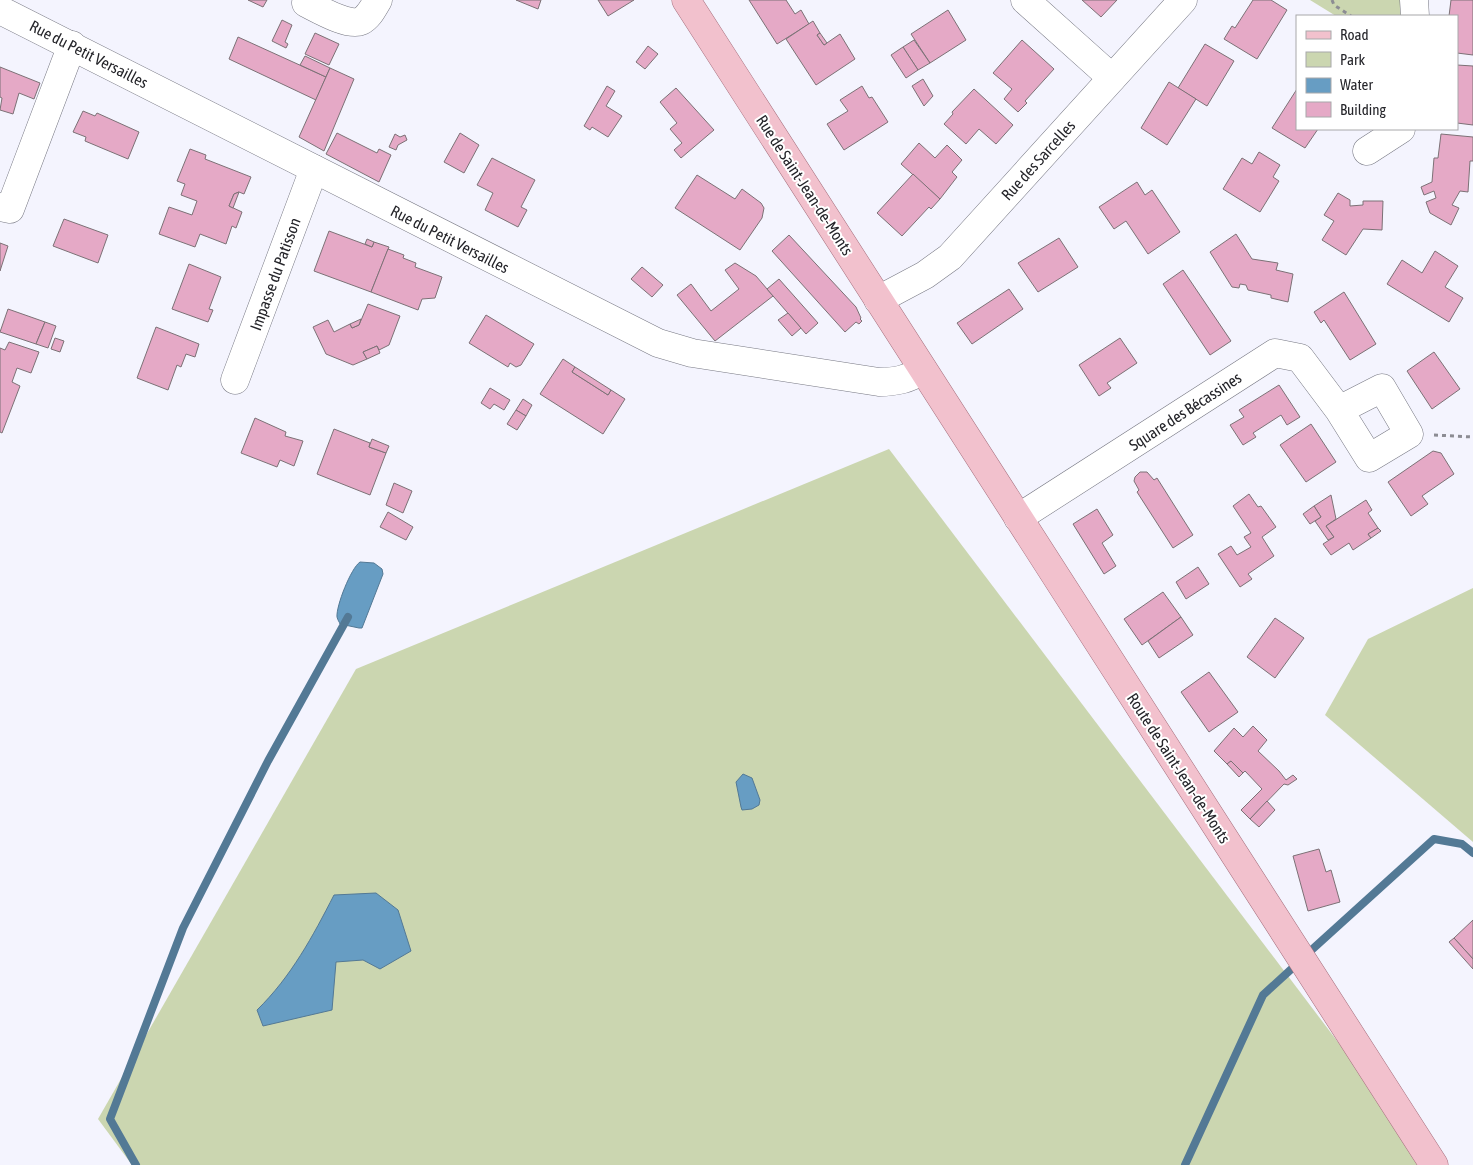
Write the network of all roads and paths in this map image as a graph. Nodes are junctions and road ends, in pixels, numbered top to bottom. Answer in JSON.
{"nodes":[{"id":1,"x":378,"y":0,"type":"edge"},
{"id":2,"x":686,"y":0,"type":"edge"},
{"id":3,"x":1025,"y":0,"type":"edge"},
{"id":4,"x":1182,"y":0,"type":"edge"},
{"id":5,"x":1332,"y":0,"type":"edge"},
{"id":6,"x":1414,"y":0,"type":"edge"},
{"id":7,"x":306,"y":4,"type":"dead end"},
{"id":8,"x":0,"y":10,"type":"edge"},
{"id":9,"x":1349,"y":15,"type":"edge"},
{"id":10,"x":1415,"y":15,"type":"edge"},
{"id":11,"x":72,"y":45,"type":"junction"},
{"id":12,"x":1112,"y":78,"type":"junction"},
{"id":13,"x":1399,"y":130,"type":"edge"},
{"id":14,"x":1367,"y":151,"type":"dead end"},
{"id":15,"x":314,"y":170,"type":"junction"},
{"id":16,"x":0,"y":207,"type":"edge"},
{"id":17,"x":878,"y":300,"type":"junction"},
{"id":18,"x":923,"y":370,"type":"junction"},
{"id":19,"x":235,"y":380,"type":"dead end"},
{"id":20,"x":1339,"y":410,"type":"junction"},
{"id":21,"x":1409,"y":434,"type":"junction"},
{"id":22,"x":1473,"y":437,"type":"edge"},
{"id":23,"x":1018,"y":518,"type":"junction"},
{"id":24,"x":1434,"y":1165,"type":"edge"}],
"edges":[{"from":1,"to":7,"type":"street"},
{"from":2,"to":17,"type":"main road","name":"Rue de Saint-Jean-de-Monts"},
{"from":3,"to":12,"type":"street"},
{"from":4,"to":12,"type":"street","name":"Rue des Sarcelles"},
{"from":5,"to":9,"type":"path"},
{"from":6,"to":10,"type":"street"},
{"from":8,"to":11,"type":"street","name":"Rue du Petit Versailles"},
{"from":11,"to":15,"type":"street","name":"Rue du Petit Versailles"},
{"from":11,"to":16,"type":"street"},
{"from":12,"to":17,"type":"street","name":"Rue des Sarcelles"},
{"from":13,"to":14,"type":"street"},
{"from":15,"to":18,"type":"street","name":"Rue du Petit Versailles"},
{"from":15,"to":19,"type":"street","name":"Impasse du Patisson"},
{"from":17,"to":18,"type":"main road","name":"Rue de Saint-Jean-de-Monts"},
{"from":18,"to":23,"type":"main road","name":"Route de Saint-Jean-de-Monts"},
{"from":20,"to":21,"type":"street"},
{"from":20,"to":21,"type":"street","name":"Square des Bécassines"},
{"from":20,"to":23,"type":"street","name":"Square des Bécassines"},
{"from":21,"to":22,"type":"path"},
{"from":23,"to":24,"type":"main road","name":"Route de Saint-Jean-de-Monts"}]}
